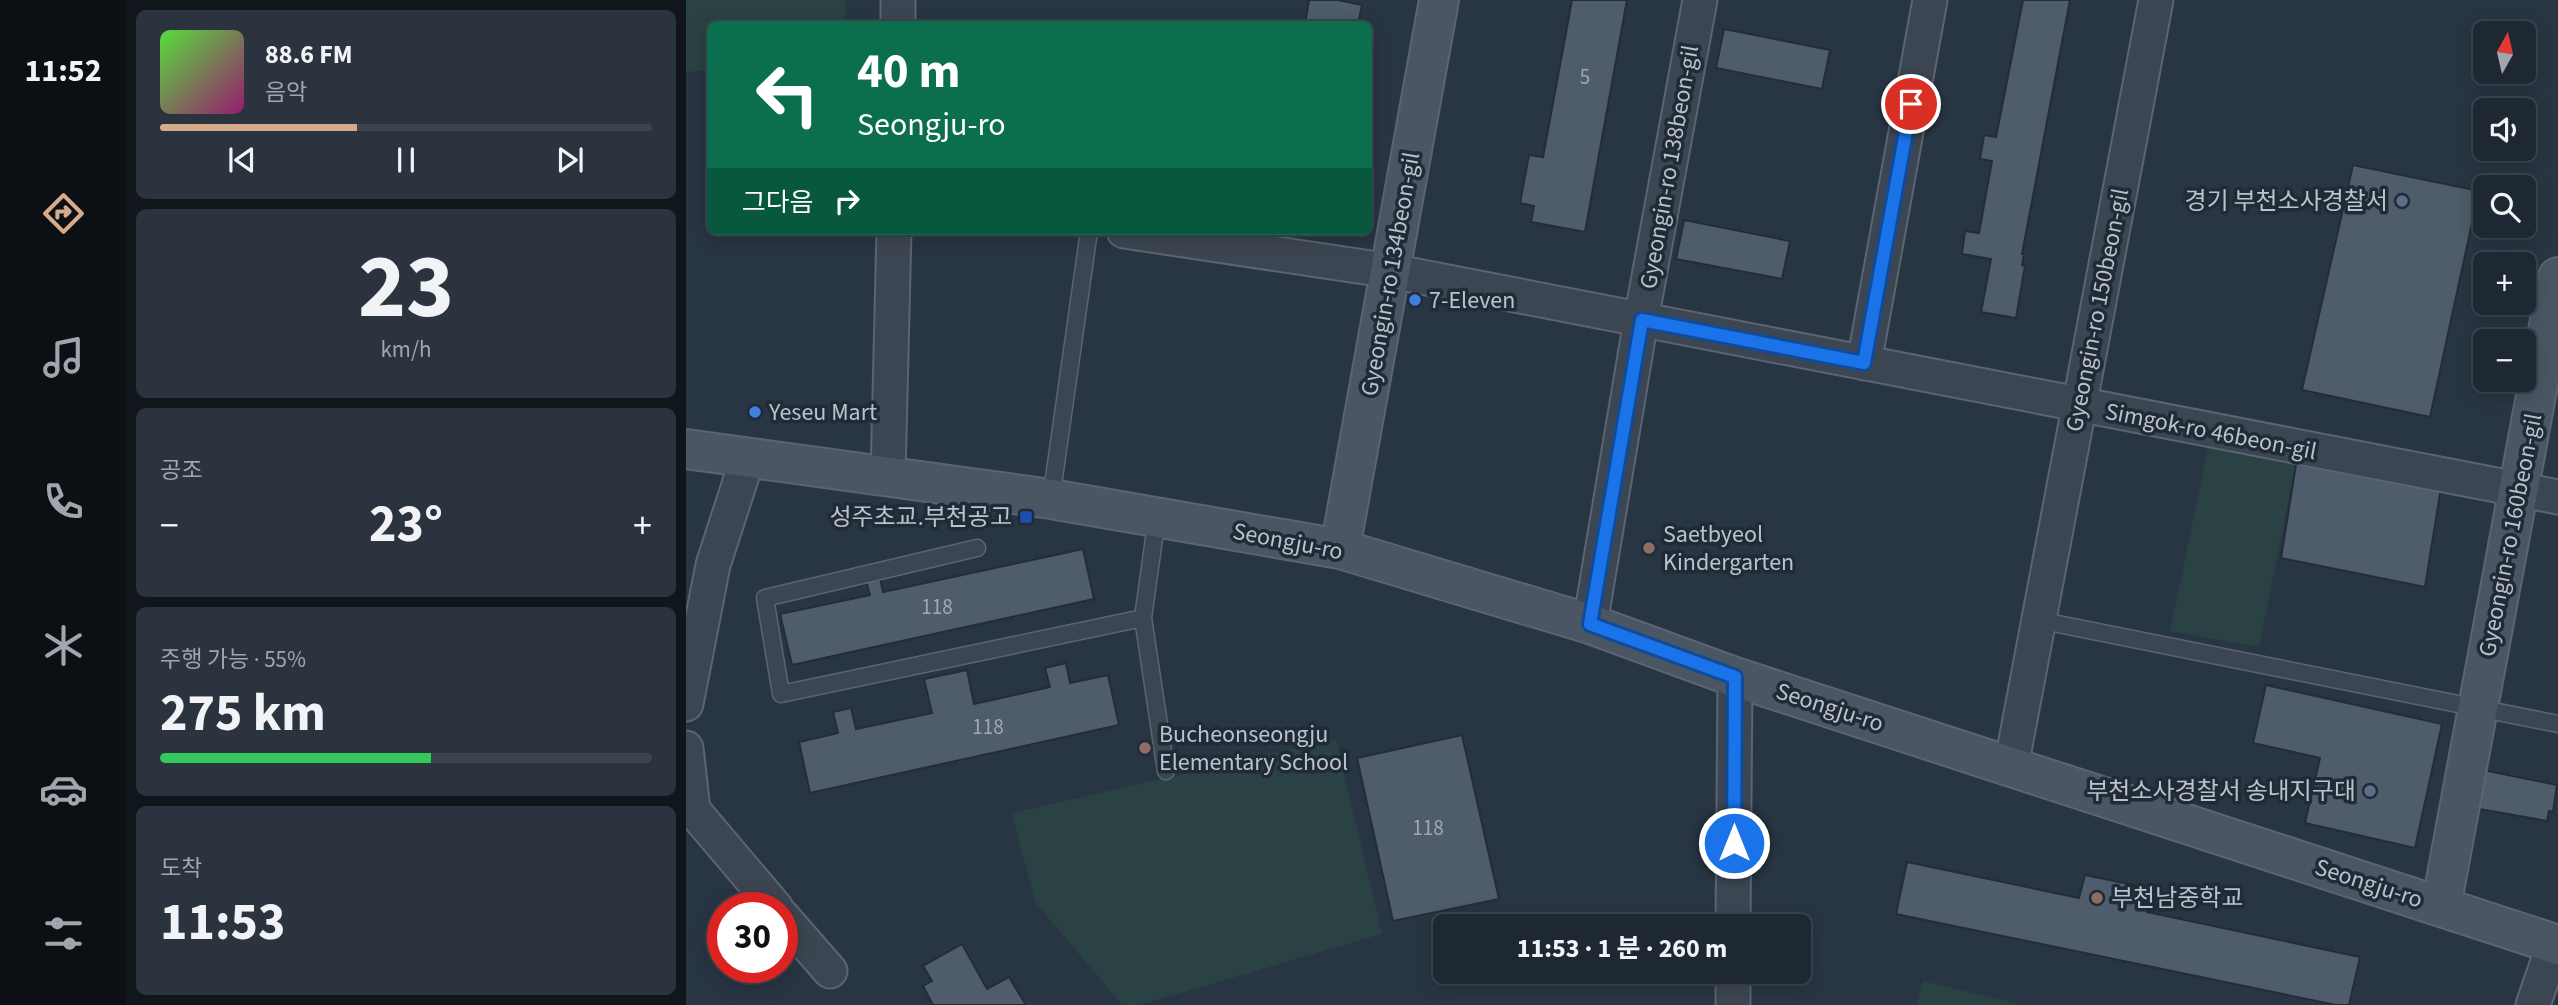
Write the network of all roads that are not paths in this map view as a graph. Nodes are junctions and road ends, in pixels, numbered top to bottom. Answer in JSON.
{"nodes":[{"id":1,"x":898,"y":0,"type":"edge"},
{"id":2,"x":1439,"y":0,"type":"edge"},
{"id":3,"x":1700,"y":0,"type":"edge"},
{"id":4,"x":1930,"y":0,"type":"edge"},
{"id":5,"x":2156,"y":0,"type":"edge"},
{"id":6,"x":898,"y":21,"type":"edge"},
{"id":7,"x":894,"y":235,"type":"edge"},
{"id":8,"x":1089,"y":235,"type":"edge"},
{"id":9,"x":1151,"y":235,"type":"edge"},
{"id":10,"x":1391,"y":271,"type":"junction"},
{"id":11,"x":2558,"y":277,"type":"edge"},
{"id":12,"x":1642,"y":320,"type":"junction"},
{"id":13,"x":1864,"y":363,"type":"junction"},
{"id":14,"x":2079,"y":405,"type":"junction"},
{"id":15,"x":686,"y":449,"type":"edge"},
{"id":16,"x":748,"y":457,"type":"junction"},
{"id":17,"x":887,"y":476,"type":"junction"},
{"id":18,"x":2518,"y":490,"type":"junction"},
{"id":19,"x":2558,"y":497,"type":"edge"},
{"id":20,"x":1051,"y":499,"type":"junction"},
{"id":21,"x":1157,"y":517,"type":"junction"},
{"id":22,"x":977,"y":548,"type":"dead end"},
{"id":23,"x":1340,"y":549,"type":"junction"},
{"id":24,"x":1143,"y":618,"type":"junction"},
{"id":25,"x":2038,"y":620,"type":"junction"},
{"id":26,"x":1590,"y":624,"type":"junction"},
{"id":27,"x":1735,"y":677,"type":"junction"},
{"id":28,"x":686,"y":704,"type":"edge"},
{"id":29,"x":2478,"y":709,"type":"junction"},
{"id":30,"x":2558,"y":724,"type":"edge"},
{"id":31,"x":686,"y":748,"type":"edge"},
{"id":32,"x":2011,"y":767,"type":"junction"},
{"id":33,"x":1166,"y":771,"type":"dead end"},
{"id":34,"x":762,"y":892,"type":"edge"},
{"id":35,"x":2441,"y":907,"type":"junction"},
{"id":36,"x":1734,"y":914,"type":"edge"},
{"id":37,"x":798,"y":934,"type":"edge"},
{"id":38,"x":2556,"y":945,"type":"edge"},
{"id":39,"x":830,"y":971,"type":"dead end"},
{"id":40,"x":1733,"y":984,"type":"edge"},
{"id":41,"x":1733,"y":1005,"type":"edge"},
{"id":42,"x":2533,"y":1005,"type":"edge"}],
"edges":[{"from":1,"to":6,"type":"street"},
{"from":2,"to":10,"type":"street","name":"Gyeongin-ro 134beon-gil"},
{"from":3,"to":12,"type":"street","name":"Gyeongin-ro 138beon-gil"},
{"from":4,"to":13,"type":"street"},
{"from":5,"to":14,"type":"street","name":"Gyeongin-ro 150beon-gil"},
{"from":7,"to":17,"type":"street"},
{"from":8,"to":20,"type":"lane"},
{"from":9,"to":10,"type":"street","name":"Simgok-ro 46beon-gil"},
{"from":10,"to":12,"type":"street","name":"Simgok-ro 46beon-gil"},
{"from":10,"to":23,"type":"street","name":"Gyeongin-ro 134beon-gil"},
{"from":11,"to":18,"type":"street","name":"Gyeongin-ro 160beon-gil"},
{"from":12,"to":13,"type":"street","name":"Simgok-ro 46beon-gil"},
{"from":12,"to":26,"type":"street","name":"Gyeongin-ro 138beon-gil"},
{"from":13,"to":14,"type":"street","name":"Simgok-ro 46beon-gil"},
{"from":14,"to":18,"type":"street","name":"Simgok-ro 46beon-gil"},
{"from":14,"to":25,"type":"street","name":"Gyeongin-ro 150beon-gil"},
{"from":15,"to":16,"type":"street","name":"Seongju-ro"},
{"from":16,"to":17,"type":"street","name":"Seongju-ro"},
{"from":16,"to":28,"type":"street"},
{"from":17,"to":20,"type":"street","name":"Seongju-ro"},
{"from":18,"to":19,"type":"street","name":"Simgok-ro 46beon-gil"},
{"from":18,"to":29,"type":"street","name":"Gyeongin-ro 160beon-gil"},
{"from":20,"to":21,"type":"street","name":"Seongju-ro"},
{"from":21,"to":23,"type":"street","name":"Seongju-ro"},
{"from":21,"to":24,"type":"lane"},
{"from":22,"to":24,"type":"lane"},
{"from":23,"to":26,"type":"street","name":"Seongju-ro"},
{"from":24,"to":33,"type":"lane"},
{"from":25,"to":29,"type":"lane"},
{"from":25,"to":32,"type":"street","name":"Gyeongin-ro 150beon-gil"},
{"from":26,"to":27,"type":"street","name":"Seongju-ro"},
{"from":27,"to":32,"type":"street","name":"Seongju-ro"},
{"from":27,"to":36,"type":"street"},
{"from":29,"to":30,"type":"lane"},
{"from":29,"to":35,"type":"street","name":"Gyeongin-ro 160beon-gil"},
{"from":31,"to":34,"type":"street"},
{"from":32,"to":35,"type":"street","name":"Seongju-ro"},
{"from":35,"to":38,"type":"street","name":"Seongju-ro"},
{"from":37,"to":39,"type":"street"},
{"from":38,"to":42,"type":"street"},
{"from":40,"to":41,"type":"street"}]}
